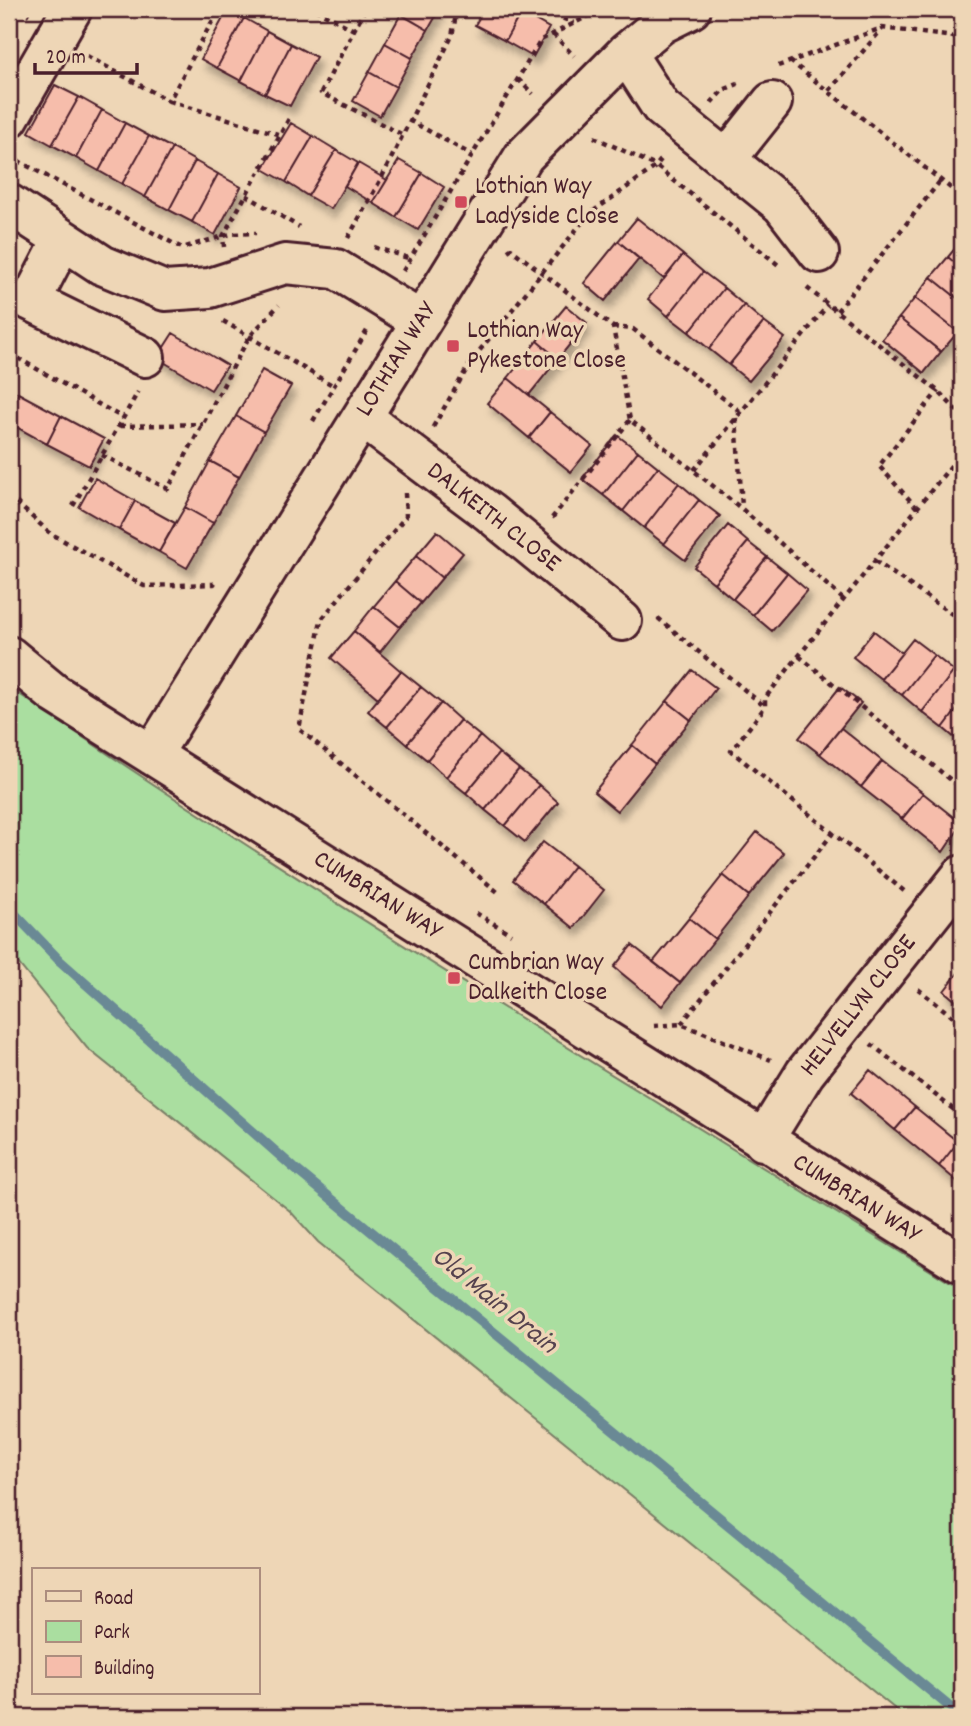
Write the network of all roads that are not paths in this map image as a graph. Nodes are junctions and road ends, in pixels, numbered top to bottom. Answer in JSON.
{"nodes":[{"id":1,"x":72,"y":9,"type":"edge"},
{"id":2,"x":691,"y":9,"type":"edge"},
{"id":3,"x":626,"y":52,"type":"junction"},
{"id":4,"x":762,"y":84,"type":"road end"},
{"id":5,"x":9,"y":118,"type":"edge"},
{"id":6,"x":726,"y":160,"type":"junction"},
{"id":7,"x":9,"y":204,"type":"edge"},
{"id":8,"x":62,"y":241,"type":"junction"},
{"id":9,"x":802,"y":269,"type":"road end"},
{"id":10,"x":421,"y":321,"type":"junction"},
{"id":11,"x":144,"y":370,"type":"road end"},
{"id":12,"x":362,"y":417,"type":"junction"},
{"id":13,"x":622,"y":621,"type":"dead end"},
{"id":14,"x":9,"y":656,"type":"edge"},
{"id":15,"x":152,"y":755,"type":"junction"},
{"id":16,"x":962,"y":875,"type":"edge"},
{"id":17,"x":763,"y":1141,"type":"junction"},
{"id":18,"x":962,"y":1264,"type":"edge"}],
"edges":[{"from":1,"to":5,"type":"street"},
{"from":2,"to":3,"type":"street","name":"LOTHIAN WAY"},
{"from":3,"to":6,"type":"street"},
{"from":3,"to":10,"type":"street","name":"LOTHIAN WAY"},
{"from":4,"to":6,"type":"street"},
{"from":6,"to":9,"type":"street"},
{"from":7,"to":8,"type":"street"},
{"from":8,"to":10,"type":"street"},
{"from":8,"to":11,"type":"street"},
{"from":10,"to":12,"type":"street","name":"LOTHIAN WAY"},
{"from":12,"to":13,"type":"street","name":"DALKEITH CLOSE"},
{"from":12,"to":15,"type":"street","name":"LOTHIAN WAY"},
{"from":14,"to":15,"type":"street","name":"CUMBRIAN WAY"},
{"from":15,"to":17,"type":"street","name":"CUMBRIAN WAY"},
{"from":16,"to":17,"type":"street","name":"HELVELLYN CLOSE"},
{"from":17,"to":18,"type":"street","name":"CUMBRIAN WAY"}]}
